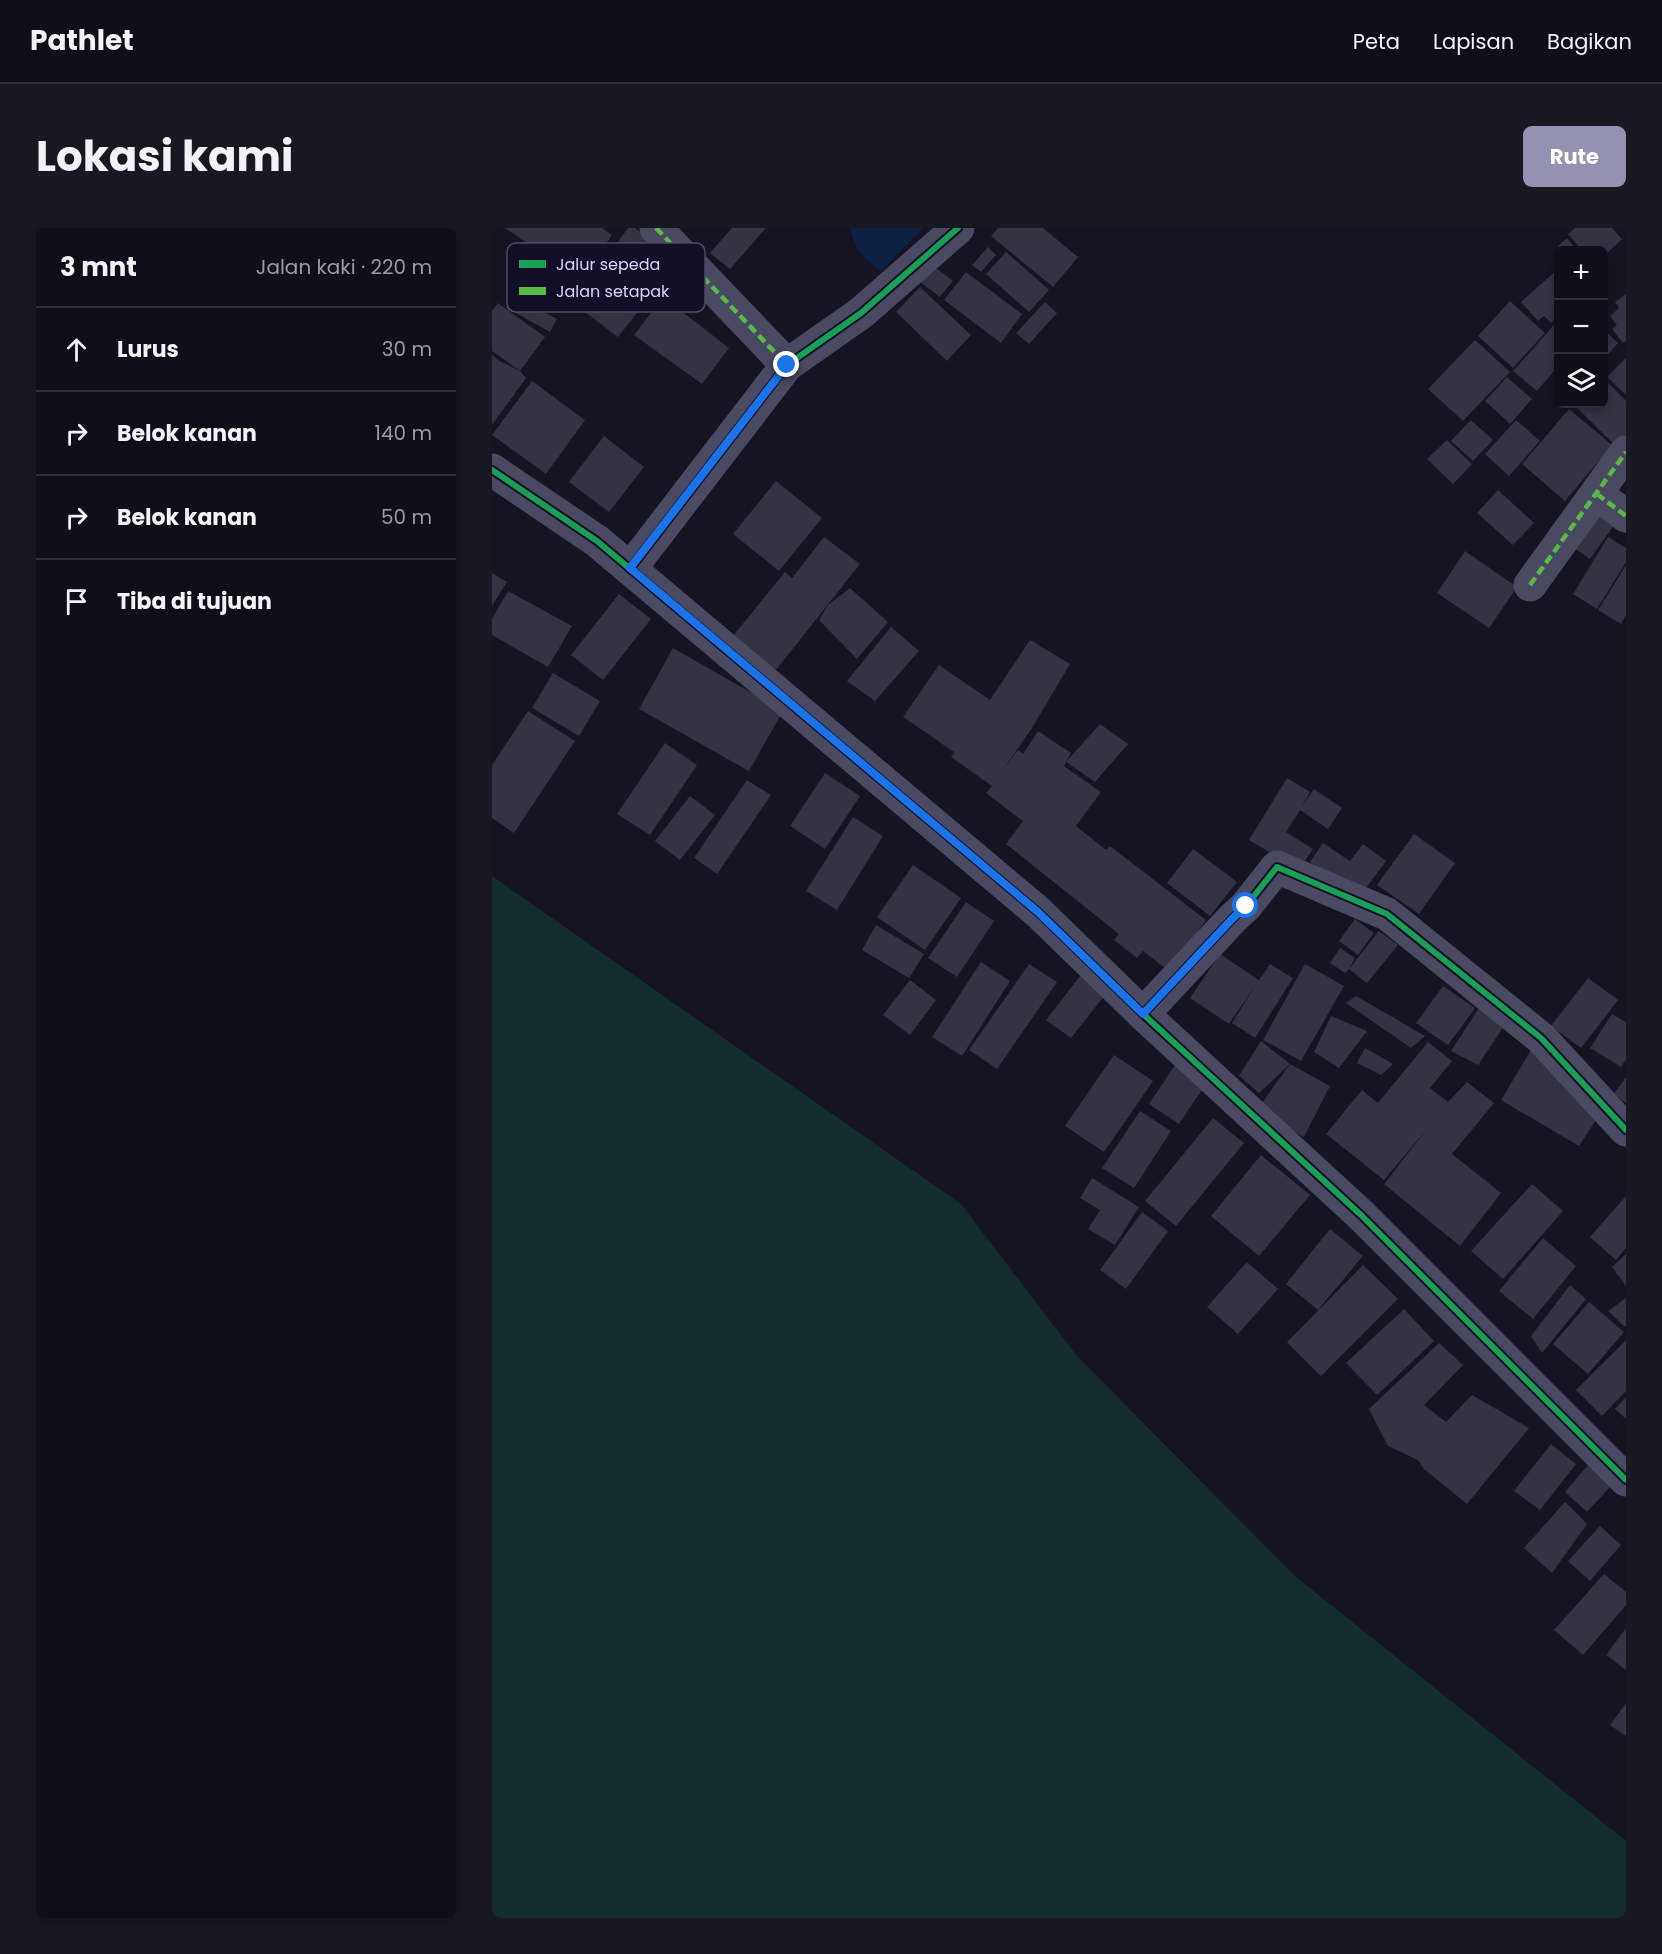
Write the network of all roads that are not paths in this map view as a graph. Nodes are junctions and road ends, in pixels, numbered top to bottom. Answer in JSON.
{"nodes":[{"id":1,"x":656,"y":228,"type":"edge"},
{"id":2,"x":958,"y":228,"type":"edge"},
{"id":3,"x":670,"y":243,"type":"edge"},
{"id":4,"x":705,"y":279,"type":"edge"},
{"id":5,"x":787,"y":365,"type":"junction"},
{"id":6,"x":1626,"y":452,"type":"edge"},
{"id":7,"x":492,"y":470,"type":"edge"},
{"id":8,"x":1597,"y":494,"type":"junction"},
{"id":9,"x":1626,"y":516,"type":"edge"},
{"id":10,"x":630,"y":568,"type":"junction"},
{"id":11,"x":1530,"y":585,"type":"dead end"},
{"id":12,"x":1143,"y":1014,"type":"junction"},
{"id":13,"x":1626,"y":1130,"type":"edge"},
{"id":14,"x":1626,"y":1480,"type":"edge"}],
"edges":[{"from":1,"to":3,"type":"street"},
{"from":2,"to":5,"type":"street"},
{"from":4,"to":5,"type":"street"},
{"from":5,"to":10,"type":"street"},
{"from":6,"to":8,"type":"street"},
{"from":7,"to":10,"type":"street"},
{"from":8,"to":9,"type":"street"},
{"from":8,"to":11,"type":"street"},
{"from":10,"to":12,"type":"street"},
{"from":12,"to":13,"type":"street"},
{"from":12,"to":14,"type":"street"}]}
